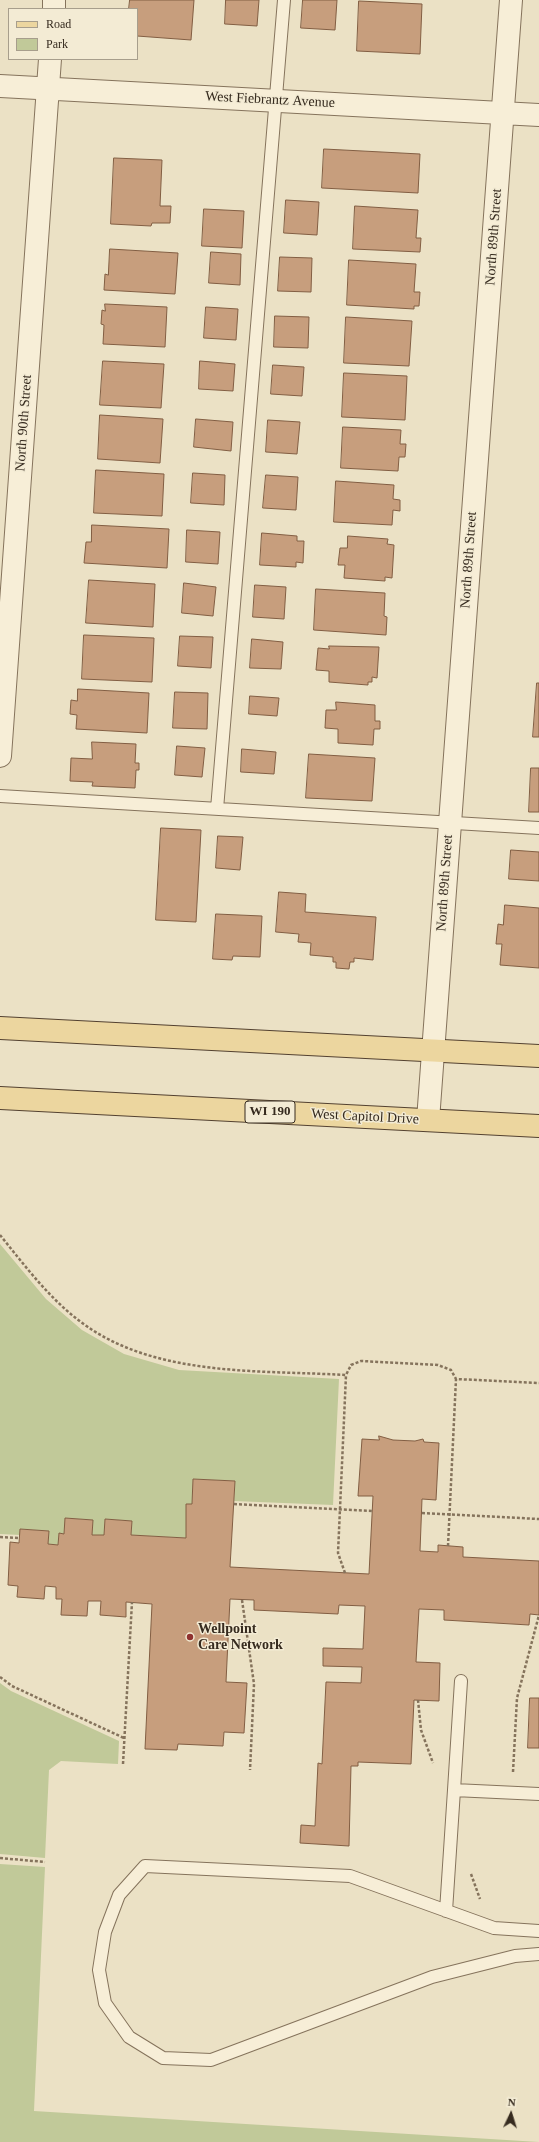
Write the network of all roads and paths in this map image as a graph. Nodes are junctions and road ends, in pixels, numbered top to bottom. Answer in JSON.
{"nodes":[{"id":1,"x":284,"y":0,"type":"edge"},
{"id":2,"x":512,"y":0,"type":"edge"},
{"id":3,"x":50,"y":60,"type":"edge"},
{"id":4,"x":0,"y":86,"type":"edge"},
{"id":5,"x":48,"y":89,"type":"junction"},
{"id":6,"x":276,"y":100,"type":"junction"},
{"id":7,"x":504,"y":113,"type":"junction"},
{"id":8,"x":539,"y":115,"type":"edge"},
{"id":9,"x":1,"y":743,"type":"edge"},
{"id":10,"x":0,"y":796,"type":"edge"},
{"id":11,"x":217,"y":809,"type":"junction"},
{"id":12,"x":449,"y":824,"type":"junction"},
{"id":13,"x":539,"y":828,"type":"edge"},
{"id":14,"x":0,"y":1028,"type":"edge"},
{"id":15,"x":434,"y":1051,"type":"junction"},
{"id":16,"x":539,"y":1056,"type":"edge"},
{"id":17,"x":0,"y":1098,"type":"edge"},
{"id":18,"x":428,"y":1120,"type":"junction"},
{"id":19,"x":539,"y":1126,"type":"edge"},
{"id":20,"x":0,"y":1235,"type":"edge"},
{"id":21,"x":346,"y":1375,"type":"junction"},
{"id":22,"x":456,"y":1379,"type":"junction"},
{"id":23,"x":539,"y":1383,"type":"edge"},
{"id":24,"x":234,"y":1504,"type":"dead end"},
{"id":25,"x":340,"y":1509,"type":"junction"},
{"id":26,"x":372,"y":1511,"type":"dead end"},
{"id":27,"x":422,"y":1513,"type":"dead end"},
{"id":28,"x":449,"y":1514,"type":"junction"},
{"id":29,"x":539,"y":1519,"type":"edge"},
{"id":30,"x":0,"y":1537,"type":"edge"},
{"id":31,"x":20,"y":1538,"type":"dead end"},
{"id":32,"x":448,"y":1546,"type":"dead end"},
{"id":33,"x":345,"y":1573,"type":"dead end"},
{"id":34,"x":242,"y":1600,"type":"dead end"},
{"id":35,"x":132,"y":1602,"type":"dead end"},
{"id":36,"x":539,"y":1615,"type":"edge"},
{"id":37,"x":0,"y":1676,"type":"edge"},
{"id":38,"x":461,"y":1681,"type":"dead end"},
{"id":39,"x":124,"y":1738,"type":"junction"},
{"id":40,"x":123,"y":1764,"type":"dead end"},
{"id":41,"x":250,"y":1770,"type":"dead end"},
{"id":42,"x":512,"y":1780,"type":"dead end"},
{"id":43,"x":454,"y":1790,"type":"junction"},
{"id":44,"x":539,"y":1794,"type":"edge"},
{"id":45,"x":0,"y":1858,"type":"edge"},
{"id":46,"x":45,"y":1862,"type":"dead end"},
{"id":47,"x":446,"y":1911,"type":"junction"},
{"id":48,"x":539,"y":1931,"type":"edge"},
{"id":49,"x":539,"y":1954,"type":"edge"}],
"edges":[{"from":1,"to":6,"type":"lane"},
{"from":2,"to":7,"type":"street","name":"North 89th Street"},
{"from":3,"to":5,"type":"street","name":"North 90th Street"},
{"from":4,"to":5,"type":"street","name":"West Fiebrantz Avenue"},
{"from":5,"to":6,"type":"street","name":"West Fiebrantz Avenue"},
{"from":5,"to":9,"type":"street","name":"North 90th Street"},
{"from":6,"to":7,"type":"street","name":"West Fiebrantz Avenue"},
{"from":6,"to":11,"type":"lane"},
{"from":7,"to":8,"type":"street","name":"West Fiebrantz Avenue"},
{"from":7,"to":12,"type":"street","name":"North 89th Street"},
{"from":10,"to":11,"type":"lane"},
{"from":11,"to":12,"type":"lane"},
{"from":12,"to":13,"type":"lane"},
{"from":12,"to":15,"type":"street","name":"North 89th Street"},
{"from":14,"to":15,"type":"main road"},
{"from":15,"to":16,"type":"main road"},
{"from":15,"to":18,"type":"street","name":"North 89th Street"},
{"from":17,"to":18,"type":"main road","name":"West Capitol Drive","number":"WI 190"},
{"from":18,"to":19,"type":"main road","name":"West Capitol Drive","number":"WI 190"},
{"from":20,"to":21,"type":"path"},
{"from":21,"to":22,"type":"path"},
{"from":21,"to":25,"type":"path"},
{"from":22,"to":23,"type":"path"},
{"from":22,"to":28,"type":"path"},
{"from":24,"to":25,"type":"path"},
{"from":25,"to":26,"type":"path"},
{"from":25,"to":33,"type":"path"},
{"from":27,"to":28,"type":"path"},
{"from":28,"to":29,"type":"path"},
{"from":28,"to":32,"type":"path"},
{"from":30,"to":31,"type":"path"},
{"from":34,"to":41,"type":"path"},
{"from":35,"to":39,"type":"path"},
{"from":36,"to":42,"type":"path"},
{"from":37,"to":39,"type":"path"},
{"from":38,"to":43,"type":"lane"},
{"from":39,"to":40,"type":"path"},
{"from":43,"to":44,"type":"lane"},
{"from":43,"to":47,"type":"lane"},
{"from":45,"to":46,"type":"path"},
{"from":47,"to":48,"type":"lane"},
{"from":47,"to":49,"type":"lane"}]}
